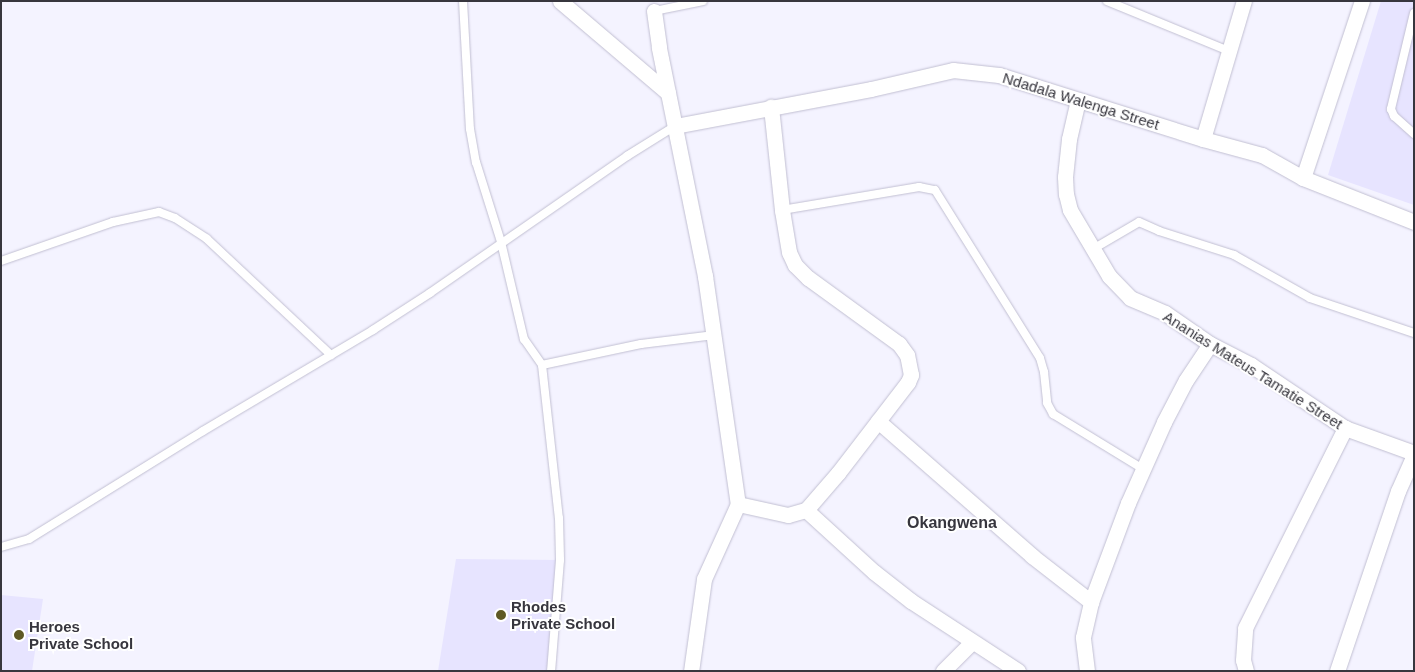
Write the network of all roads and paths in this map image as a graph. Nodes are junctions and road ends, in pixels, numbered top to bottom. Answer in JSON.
{"nodes":[{"id":1,"x":463,"y":1,"type":"edge"},
{"id":2,"x":560,"y":1,"type":"edge"},
{"id":3,"x":702,"y":1,"type":"edge"},
{"id":4,"x":1107,"y":1,"type":"edge"},
{"id":5,"x":1244,"y":1,"type":"edge"},
{"id":6,"x":1362,"y":1,"type":"edge"},
{"id":7,"x":654,"y":11,"type":"joint"},
{"id":8,"x":1414,"y":13,"type":"edge"},
{"id":9,"x":1228,"y":51,"type":"junction"},
{"id":10,"x":668,"y":93,"type":"junction"},
{"id":11,"x":1078,"y":100,"type":"junction"},
{"id":12,"x":771,"y":107,"type":"junction"},
{"id":13,"x":675,"y":126,"type":"junction"},
{"id":14,"x":1414,"y":134,"type":"edge"},
{"id":15,"x":1203,"y":140,"type":"junction"},
{"id":16,"x":1303,"y":178,"type":"junction"},
{"id":17,"x":782,"y":210,"type":"junction"},
{"id":18,"x":1414,"y":222,"type":"edge"},
{"id":19,"x":502,"y":242,"type":"junction"},
{"id":20,"x":1093,"y":249,"type":"junction"},
{"id":21,"x":1,"y":262,"type":"edge"},
{"id":22,"x":1414,"y":333,"type":"edge"},
{"id":23,"x":714,"y":335,"type":"junction"},
{"id":24,"x":1210,"y":344,"type":"junction"},
{"id":25,"x":330,"y":355,"type":"junction"},
{"id":26,"x":542,"y":365,"type":"junction"},
{"id":27,"x":878,"y":421,"type":"junction"},
{"id":28,"x":1345,"y":428,"type":"junction"},
{"id":29,"x":1414,"y":454,"type":"edge"},
{"id":30,"x":1143,"y":469,"type":"junction"},
{"id":31,"x":738,"y":504,"type":"junction"},
{"id":32,"x":806,"y":510,"type":"junction"},
{"id":33,"x":1,"y":547,"type":"edge"},
{"id":34,"x":1091,"y":602,"type":"junction"},
{"id":35,"x":972,"y":642,"type":"junction"},
{"id":36,"x":551,"y":671,"type":"edge"},
{"id":37,"x":691,"y":671,"type":"edge"},
{"id":38,"x":943,"y":671,"type":"edge"},
{"id":39,"x":1018,"y":671,"type":"edge"},
{"id":40,"x":1087,"y":671,"type":"edge"},
{"id":41,"x":1246,"y":671,"type":"edge"},
{"id":42,"x":1337,"y":671,"type":"edge"}],
"edges":[{"from":1,"to":19,"type":"lane"},
{"from":2,"to":10,"type":"street"},
{"from":3,"to":7,"type":"lane"},
{"from":4,"to":9,"type":"lane"},
{"from":5,"to":9,"type":"street"},
{"from":6,"to":16,"type":"street"},
{"from":7,"to":10,"type":"street"},
{"from":8,"to":14,"type":"lane"},
{"from":9,"to":15,"type":"street"},
{"from":10,"to":13,"type":"street"},
{"from":11,"to":12,"type":"street","name":"Ndadala Walenga Street"},
{"from":11,"to":15,"type":"street","name":"Ndadala Walenga Street"},
{"from":11,"to":20,"type":"street","name":"Ananias Mateus Tamatie Street"},
{"from":12,"to":13,"type":"street","name":"Ndadala Walenga Street"},
{"from":12,"to":17,"type":"street"},
{"from":13,"to":19,"type":"lane"},
{"from":13,"to":23,"type":"street"},
{"from":15,"to":16,"type":"street","name":"Ndadala Walenga Street"},
{"from":16,"to":18,"type":"street","name":"Ndadala Walenga Street"},
{"from":17,"to":27,"type":"street"},
{"from":17,"to":30,"type":"lane"},
{"from":19,"to":25,"type":"lane"},
{"from":19,"to":26,"type":"lane"},
{"from":20,"to":22,"type":"lane"},
{"from":20,"to":24,"type":"street","name":"Ananias Mateus Tamatie Street"},
{"from":21,"to":25,"type":"lane"},
{"from":23,"to":26,"type":"lane"},
{"from":23,"to":31,"type":"street"},
{"from":24,"to":28,"type":"street","name":"Ananias Mateus Tamatie Street"},
{"from":24,"to":30,"type":"street"},
{"from":25,"to":33,"type":"lane"},
{"from":26,"to":36,"type":"lane"},
{"from":27,"to":32,"type":"street"},
{"from":27,"to":34,"type":"street"},
{"from":28,"to":29,"type":"street","name":"Ananias Mateus Tamatie Street"},
{"from":28,"to":41,"type":"street"},
{"from":29,"to":42,"type":"street"},
{"from":30,"to":34,"type":"street"},
{"from":31,"to":32,"type":"street"},
{"from":31,"to":37,"type":"street"},
{"from":32,"to":35,"type":"street"},
{"from":34,"to":40,"type":"street"},
{"from":35,"to":38,"type":"street"},
{"from":35,"to":39,"type":"street"}]}
